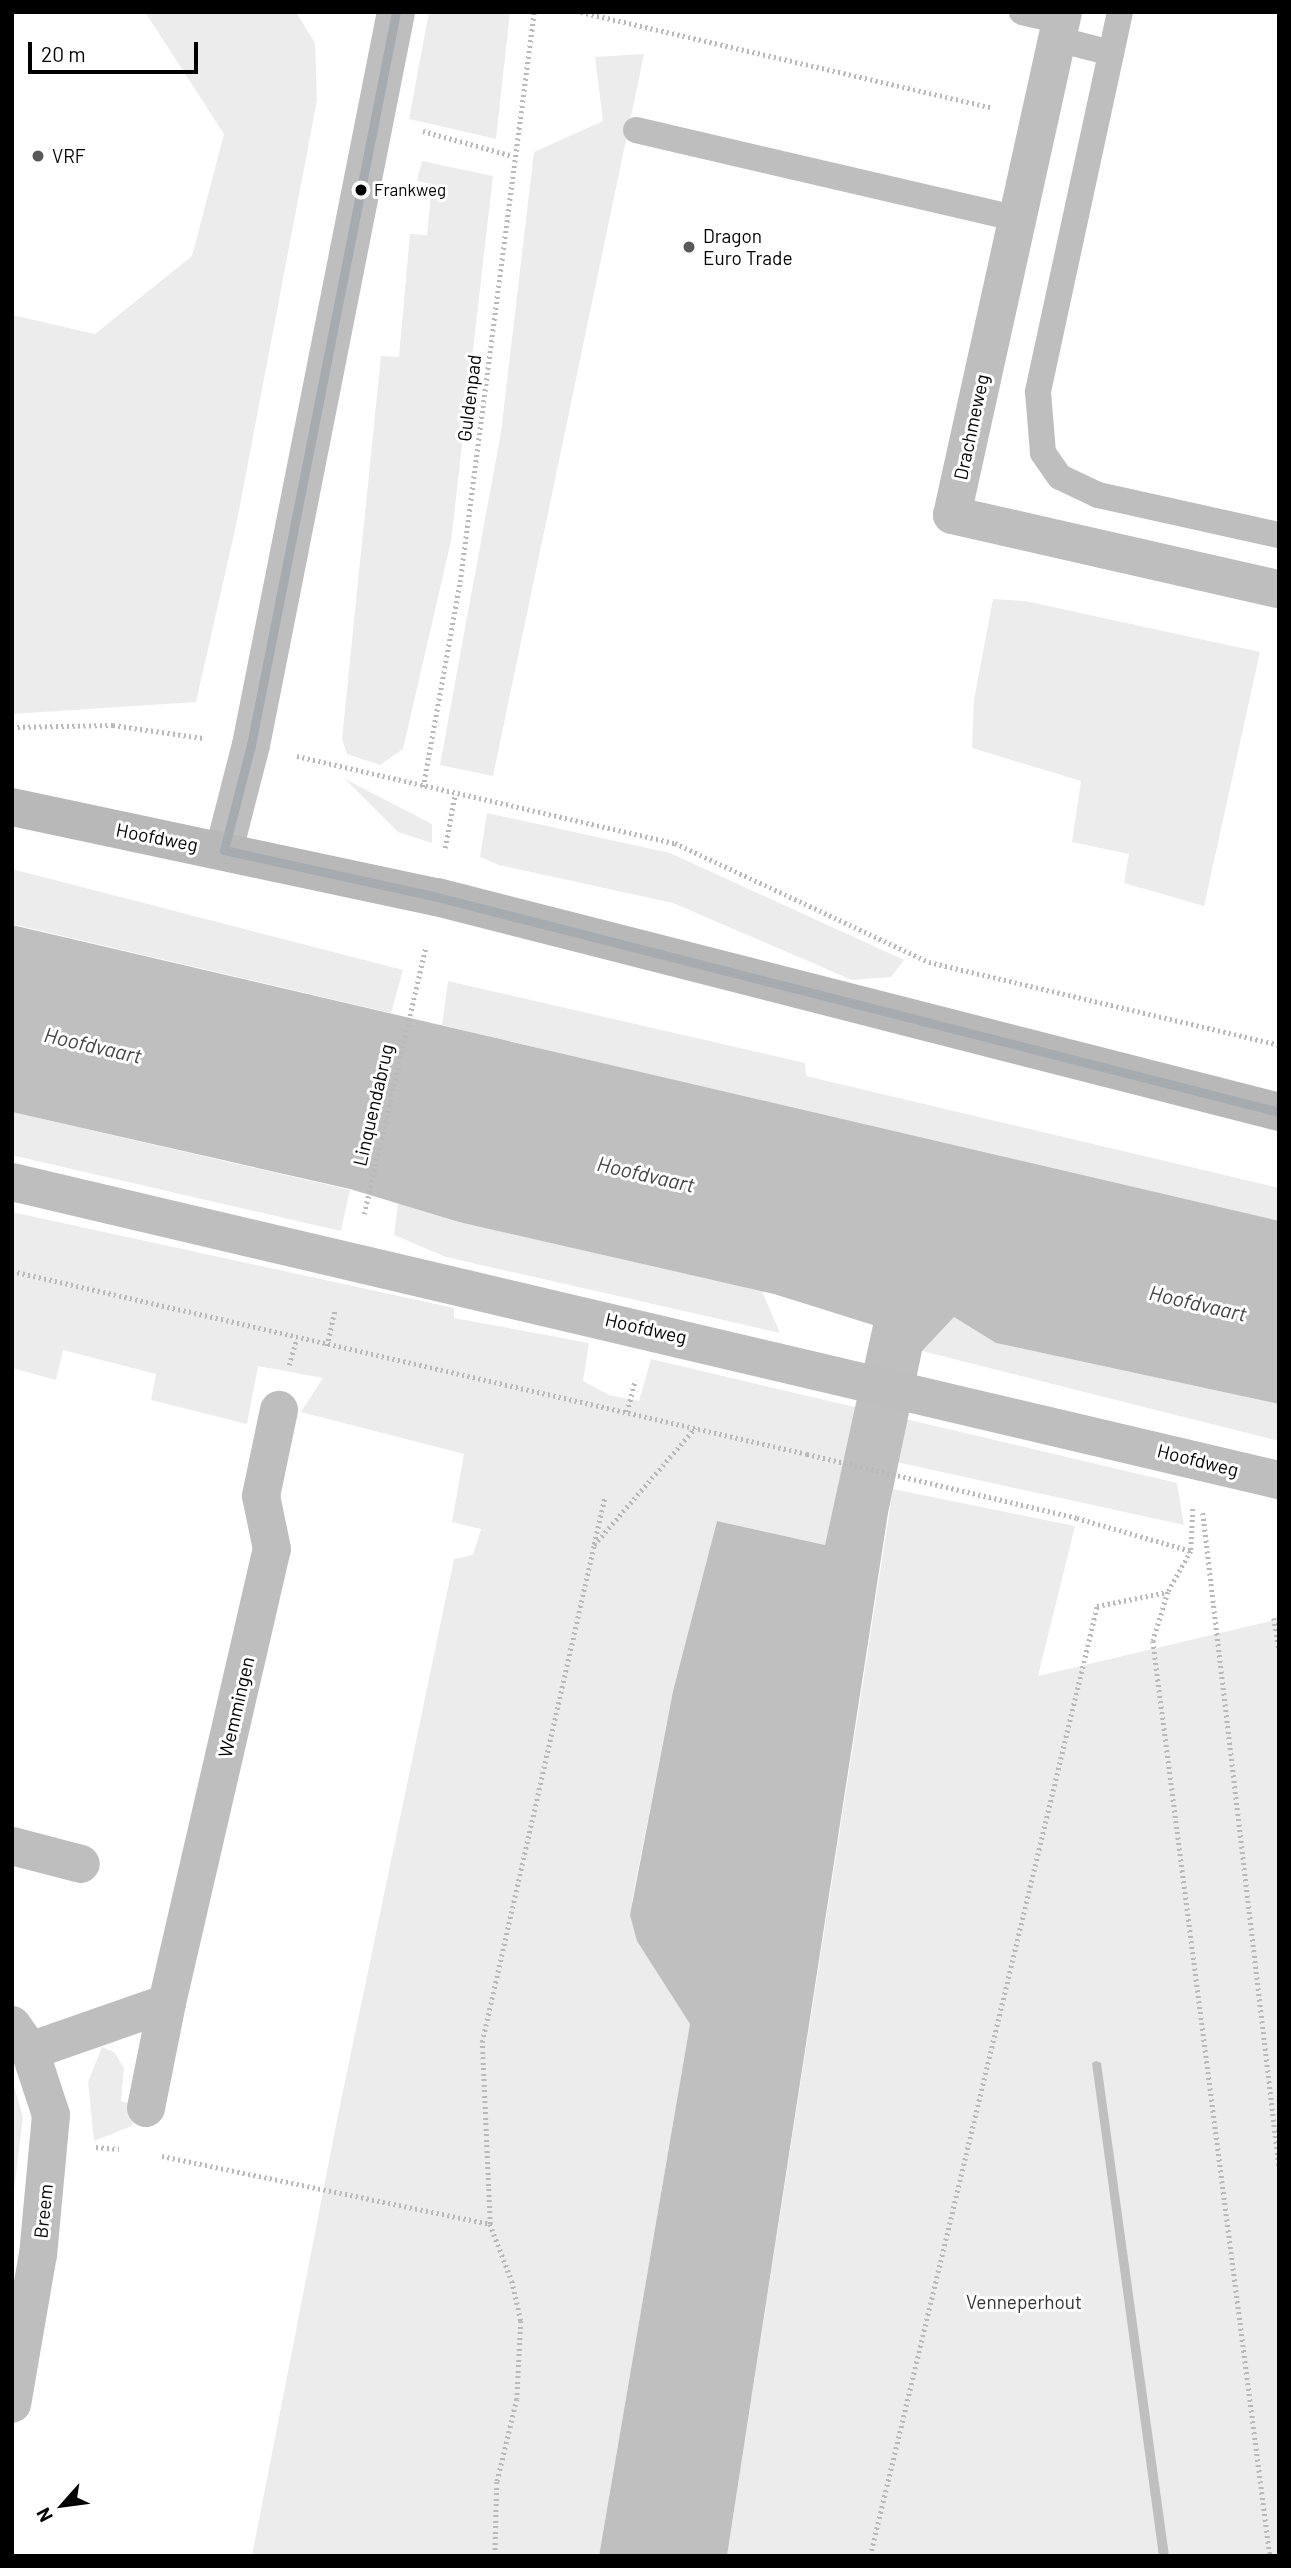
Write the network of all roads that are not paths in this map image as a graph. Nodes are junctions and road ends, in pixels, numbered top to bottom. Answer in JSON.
{"nodes":[{"id":1,"x":396,"y":12,"type":"edge"},
{"id":2,"x":1022,"y":12,"type":"edge"},
{"id":3,"x":1119,"y":12,"type":"edge"},
{"id":4,"x":1060,"y":24,"type":"edge"},
{"id":5,"x":1111,"y":53,"type":"junction"},
{"id":6,"x":636,"y":130,"type":"dead end"},
{"id":7,"x":1017,"y":219,"type":"junction"},
{"id":8,"x":1279,"y":536,"type":"edge"},
{"id":9,"x":1279,"y":589,"type":"edge"},
{"id":10,"x":12,"y":807,"type":"edge"},
{"id":11,"x":224,"y":850,"type":"junction"},
{"id":12,"x":1279,"y":1112,"type":"edge"},
{"id":13,"x":12,"y":1182,"type":"edge"},
{"id":14,"x":279,"y":1410,"type":"dead end"},
{"id":15,"x":1279,"y":1480,"type":"edge"},
{"id":16,"x":12,"y":1846,"type":"edge"},
{"id":17,"x":81,"y":1864,"type":"dead end"},
{"id":18,"x":167,"y":2003,"type":"junction"},
{"id":19,"x":21,"y":2038,"type":"edge"},
{"id":20,"x":146,"y":2108,"type":"dead end"},
{"id":21,"x":13,"y":2395,"type":"edge"}],
"edges":[{"from":1,"to":11,"type":"street"},
{"from":2,"to":4,"type":"lane"},
{"from":3,"to":5,"type":"lane"},
{"from":4,"to":5,"type":"lane"},
{"from":4,"to":7,"type":"street","name":"Drachmeweg"},
{"from":5,"to":8,"type":"lane"},
{"from":6,"to":7,"type":"lane"},
{"from":7,"to":9,"type":"street","name":"Drachmeweg"},
{"from":10,"to":11,"type":"street","name":"Hoofdweg"},
{"from":11,"to":12,"type":"street","name":"Hoofdweg"},
{"from":13,"to":15,"type":"street","name":"Hoofdweg"},
{"from":14,"to":18,"type":"street","name":"Wemmingen"},
{"from":16,"to":17,"type":"street"},
{"from":18,"to":19,"type":"street"},
{"from":18,"to":20,"type":"street","name":"Wemmingen"},
{"from":19,"to":21,"type":"street","name":"Breem"}]}
